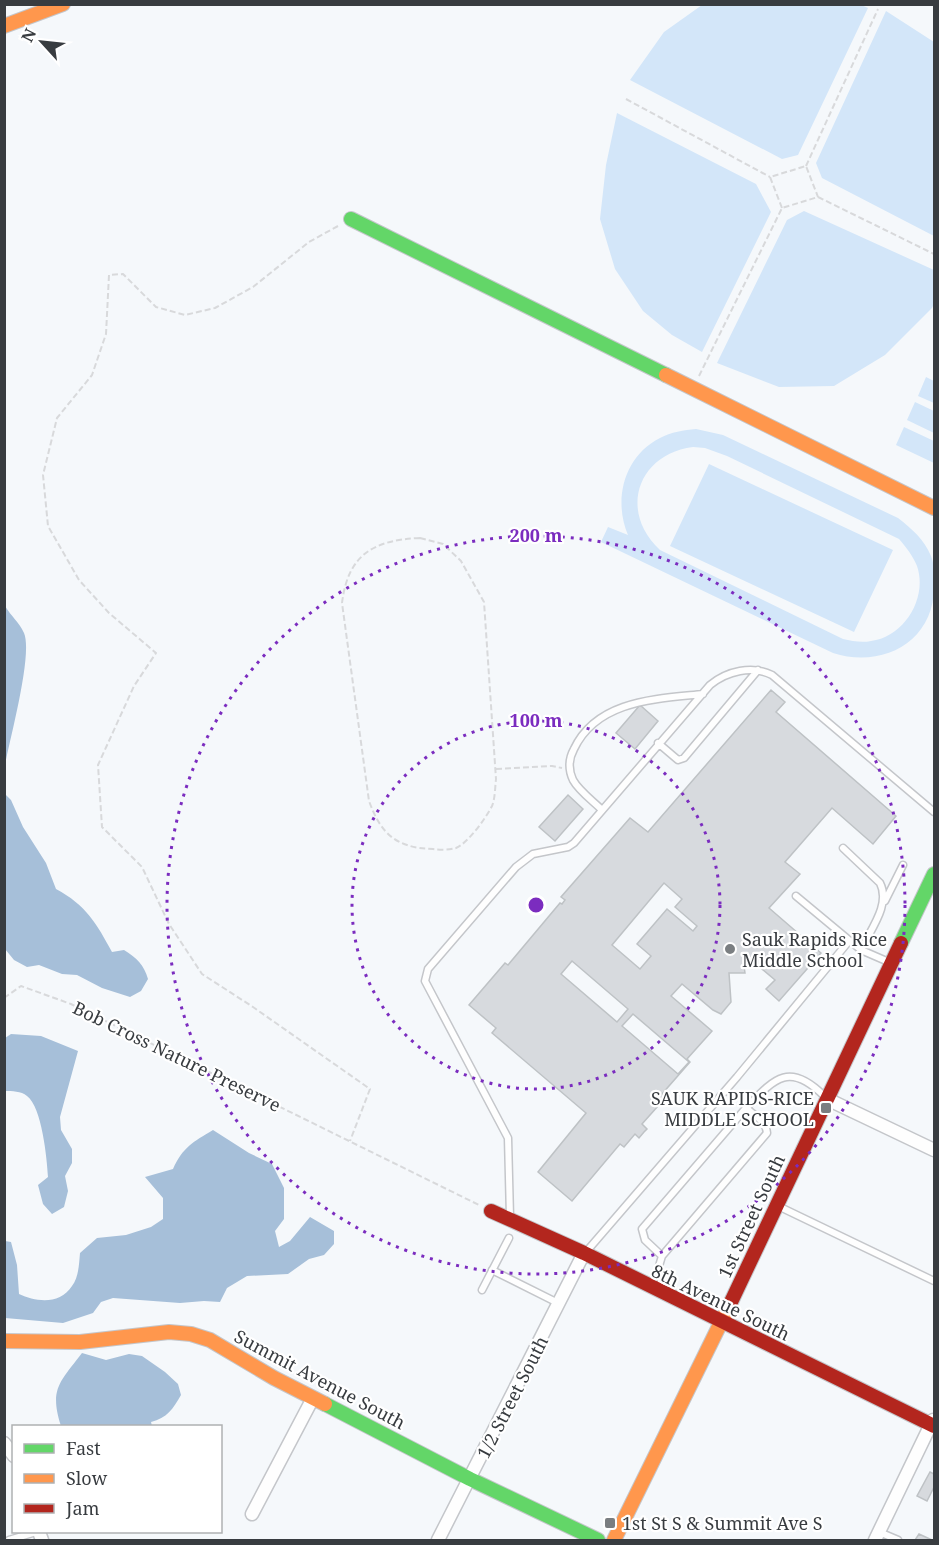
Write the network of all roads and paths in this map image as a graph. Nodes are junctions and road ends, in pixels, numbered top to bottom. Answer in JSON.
{"nodes":[{"id":1,"x":63,"y":4,"type":"edge"},
{"id":2,"x":878,"y":9,"type":"dead end"},
{"id":3,"x":4,"y":26,"type":"edge"},
{"id":4,"x":626,"y":99,"type":"dead end"},
{"id":5,"x":806,"y":166,"type":"junction"},
{"id":6,"x":770,"y":177,"type":"junction"},
{"id":7,"x":818,"y":197,"type":"junction"},
{"id":8,"x":782,"y":208,"type":"junction"},
{"id":9,"x":351,"y":219,"type":"joint"},
{"id":10,"x":934,"y":254,"type":"edge"},
{"id":11,"x":693,"y":388,"type":"junction"},
{"id":12,"x":934,"y":508,"type":"edge"},
{"id":13,"x":758,"y":670,"type":"junction"},
{"id":14,"x":703,"y":694,"type":"junction"},
{"id":15,"x":658,"y":743,"type":"junction"},
{"id":16,"x":495,"y":769,"type":"junction"},
{"id":17,"x":570,"y":770,"type":"junction"},
{"id":18,"x":602,"y":810,"type":"junction"},
{"id":19,"x":934,"y":812,"type":"edge"},
{"id":20,"x":843,"y":848,"type":"dead end"},
{"id":21,"x":903,"y":865,"type":"dead end"},
{"id":22,"x":934,"y":874,"type":"edge"},
{"id":23,"x":796,"y":896,"type":"dead end"},
{"id":24,"x":884,"y":904,"type":"junction"},
{"id":25,"x":849,"y":941,"type":"junction"},
{"id":26,"x":861,"y":950,"type":"junction"},
{"id":27,"x":891,"y":963,"type":"junction"},
{"id":28,"x":4,"y":998,"type":"edge"},
{"id":29,"x":827,"y":1098,"type":"junction"},
{"id":30,"x":746,"y":1108,"type":"junction"},
{"id":31,"x":350,"y":1141,"type":"junction"},
{"id":32,"x":934,"y":1150,"type":"edge"},
{"id":33,"x":776,"y":1204,"type":"junction"},
{"id":34,"x":491,"y":1211,"type":"joint"},
{"id":35,"x":510,"y":1219,"type":"junction"},
{"id":36,"x":508,"y":1238,"type":"dead end"},
{"id":37,"x":584,"y":1253,"type":"junction"},
{"id":38,"x":662,"y":1256,"type":"junction"},
{"id":39,"x":492,"y":1270,"type":"junction"},
{"id":40,"x":934,"y":1281,"type":"edge"},
{"id":41,"x":482,"y":1290,"type":"dead end"},
{"id":42,"x":662,"y":1293,"type":"junction"},
{"id":43,"x":559,"y":1304,"type":"junction"},
{"id":44,"x":721,"y":1322,"type":"junction"},
{"id":45,"x":4,"y":1341,"type":"edge"},
{"id":46,"x":313,"y":1398,"type":"junction"},
{"id":47,"x":933,"y":1423,"type":"edge"},
{"id":48,"x":470,"y":1479,"type":"junction"},
{"id":49,"x":252,"y":1514,"type":"dead end"},
{"id":50,"x":34,"y":1533,"type":"edge"},
{"id":51,"x":877,"y":1536,"type":"edge"},
{"id":52,"x":9,"y":1540,"type":"edge"},
{"id":53,"x":438,"y":1540,"type":"edge"},
{"id":54,"x":598,"y":1540,"type":"edge"},
{"id":55,"x":614,"y":1540,"type":"edge"},
{"id":56,"x":897,"y":1540,"type":"edge"}],
"edges":[{"from":1,"to":3,"type":"main road"},
{"from":2,"to":5,"type":"path"},
{"from":4,"to":6,"type":"path"},
{"from":5,"to":6,"type":"path"},
{"from":5,"to":7,"type":"path"},
{"from":6,"to":8,"type":"path"},
{"from":7,"to":8,"type":"path"},
{"from":7,"to":10,"type":"path"},
{"from":8,"to":11,"type":"path"},
{"from":9,"to":11,"type":"main road"},
{"from":9,"to":31,"type":"path"},
{"from":11,"to":12,"type":"main road"},
{"from":13,"to":14,"type":"lane"},
{"from":13,"to":15,"type":"lane"},
{"from":13,"to":19,"type":"lane"},
{"from":14,"to":15,"type":"lane"},
{"from":14,"to":17,"type":"lane"},
{"from":15,"to":18,"type":"lane"},
{"from":16,"to":16,"type":"path"},
{"from":16,"to":17,"type":"path"},
{"from":17,"to":18,"type":"lane"},
{"from":18,"to":35,"type":"lane"},
{"from":20,"to":24,"type":"lane"},
{"from":21,"to":24,"type":"lane"},
{"from":22,"to":27,"type":"main road","name":"1st Street South"},
{"from":23,"to":25,"type":"lane"},
{"from":24,"to":26,"type":"lane"},
{"from":25,"to":26,"type":"lane"},
{"from":25,"to":37,"type":"lane"},
{"from":26,"to":27,"type":"lane"},
{"from":27,"to":29,"type":"main road","name":"1st Street South"},
{"from":28,"to":31,"type":"path","name":"Bob Cross Nature Preserve"},
{"from":29,"to":30,"type":"lane"},
{"from":29,"to":32,"type":"street"},
{"from":29,"to":33,"type":"main road","name":"1st Street South"},
{"from":30,"to":38,"type":"lane"},
{"from":30,"to":38,"type":"lane"},
{"from":31,"to":34,"type":"path","name":"Bob Cross Nature Preserve"},
{"from":33,"to":40,"type":"lane"},
{"from":33,"to":44,"type":"main road","name":"1st Street South"},
{"from":34,"to":35,"type":"main road","name":"8th Avenue South"},
{"from":35,"to":37,"type":"main road","name":"8th Avenue South"},
{"from":36,"to":39,"type":"lane"},
{"from":37,"to":42,"type":"main road","name":"8th Avenue South"},
{"from":37,"to":43,"type":"street","name":"1/2 Street South"},
{"from":38,"to":42,"type":"lane"},
{"from":39,"to":41,"type":"lane"},
{"from":39,"to":43,"type":"lane"},
{"from":42,"to":44,"type":"main road","name":"8th Avenue South"},
{"from":43,"to":48,"type":"street","name":"1/2 Street South"},
{"from":44,"to":47,"type":"main road","name":"8th Avenue South"},
{"from":44,"to":55,"type":"main road","name":"1st Street South"},
{"from":45,"to":46,"type":"main road","name":"Summit Avenue South"},
{"from":46,"to":48,"type":"main road","name":"Summit Avenue South"},
{"from":46,"to":49,"type":"street"},
{"from":47,"to":51,"type":"street"},
{"from":48,"to":53,"type":"street","name":"1/2 Street South"},
{"from":48,"to":54,"type":"main road","name":"Summit Avenue South"},
{"from":50,"to":52,"type":"lane"},
{"from":51,"to":56,"type":"lane"}]}
